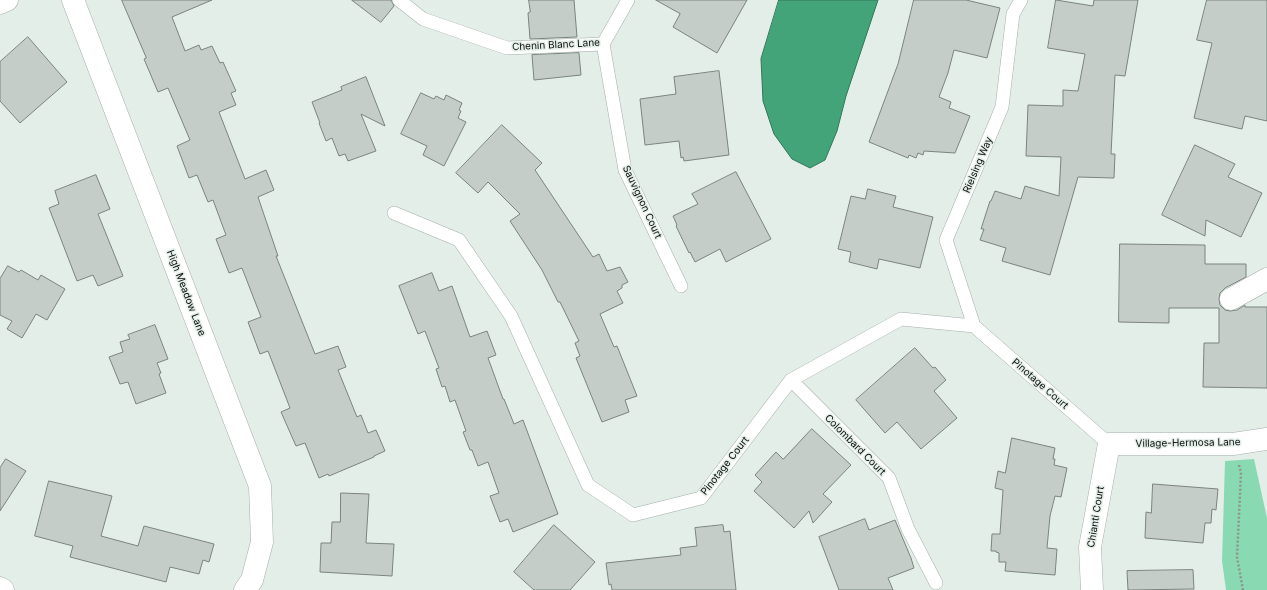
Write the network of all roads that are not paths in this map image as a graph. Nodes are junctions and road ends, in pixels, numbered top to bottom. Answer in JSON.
{"nodes":[{"id":1,"x":7,"y":0,"type":"edge"},
{"id":2,"x":73,"y":0,"type":"edge"},
{"id":3,"x":399,"y":0,"type":"edge"},
{"id":4,"x":628,"y":0,"type":"edge"},
{"id":5,"x":1021,"y":0,"type":"edge"},
{"id":6,"x":0,"y":3,"type":"edge"},
{"id":7,"x":603,"y":44,"type":"junction"},
{"id":8,"x":394,"y":214,"type":"dead end"},
{"id":9,"x":1267,"y":279,"type":"edge"},
{"id":10,"x":681,"y":286,"type":"dead end"},
{"id":11,"x":1231,"y":299,"type":"dead end"},
{"id":12,"x":974,"y":326,"type":"junction"},
{"id":13,"x":791,"y":380,"type":"junction"},
{"id":14,"x":1267,"y":439,"type":"edge"},
{"id":15,"x":1108,"y":444,"type":"junction"},
{"id":16,"x":936,"y":583,"type":"dead end"},
{"id":17,"x":0,"y":588,"type":"edge"},
{"id":18,"x":3,"y":590,"type":"edge"},
{"id":19,"x":245,"y":590,"type":"edge"},
{"id":20,"x":1092,"y":590,"type":"edge"}],
"edges":[{"from":1,"to":6,"type":"street"},
{"from":2,"to":19,"type":"street","name":"High Meadow Lane"},
{"from":3,"to":7,"type":"lane","name":"Chenin Blanc Lane"},
{"from":4,"to":7,"type":"lane","name":"Chenin Blanc Lane"},
{"from":5,"to":12,"type":"lane","name":"Rielsing Way"},
{"from":7,"to":10,"type":"lane","name":"Sauvignon Court"},
{"from":8,"to":13,"type":"lane","name":"Pinotage Court"},
{"from":9,"to":11,"type":"street"},
{"from":12,"to":13,"type":"lane","name":"Pinotage Court"},
{"from":12,"to":15,"type":"lane","name":"Pinotage Court"},
{"from":13,"to":16,"type":"lane","name":"Colombard Court"},
{"from":14,"to":15,"type":"street","name":"Village-Hermosa Lane"},
{"from":15,"to":20,"type":"street","name":"Chianti Court"},
{"from":17,"to":18,"type":"street"}]}
